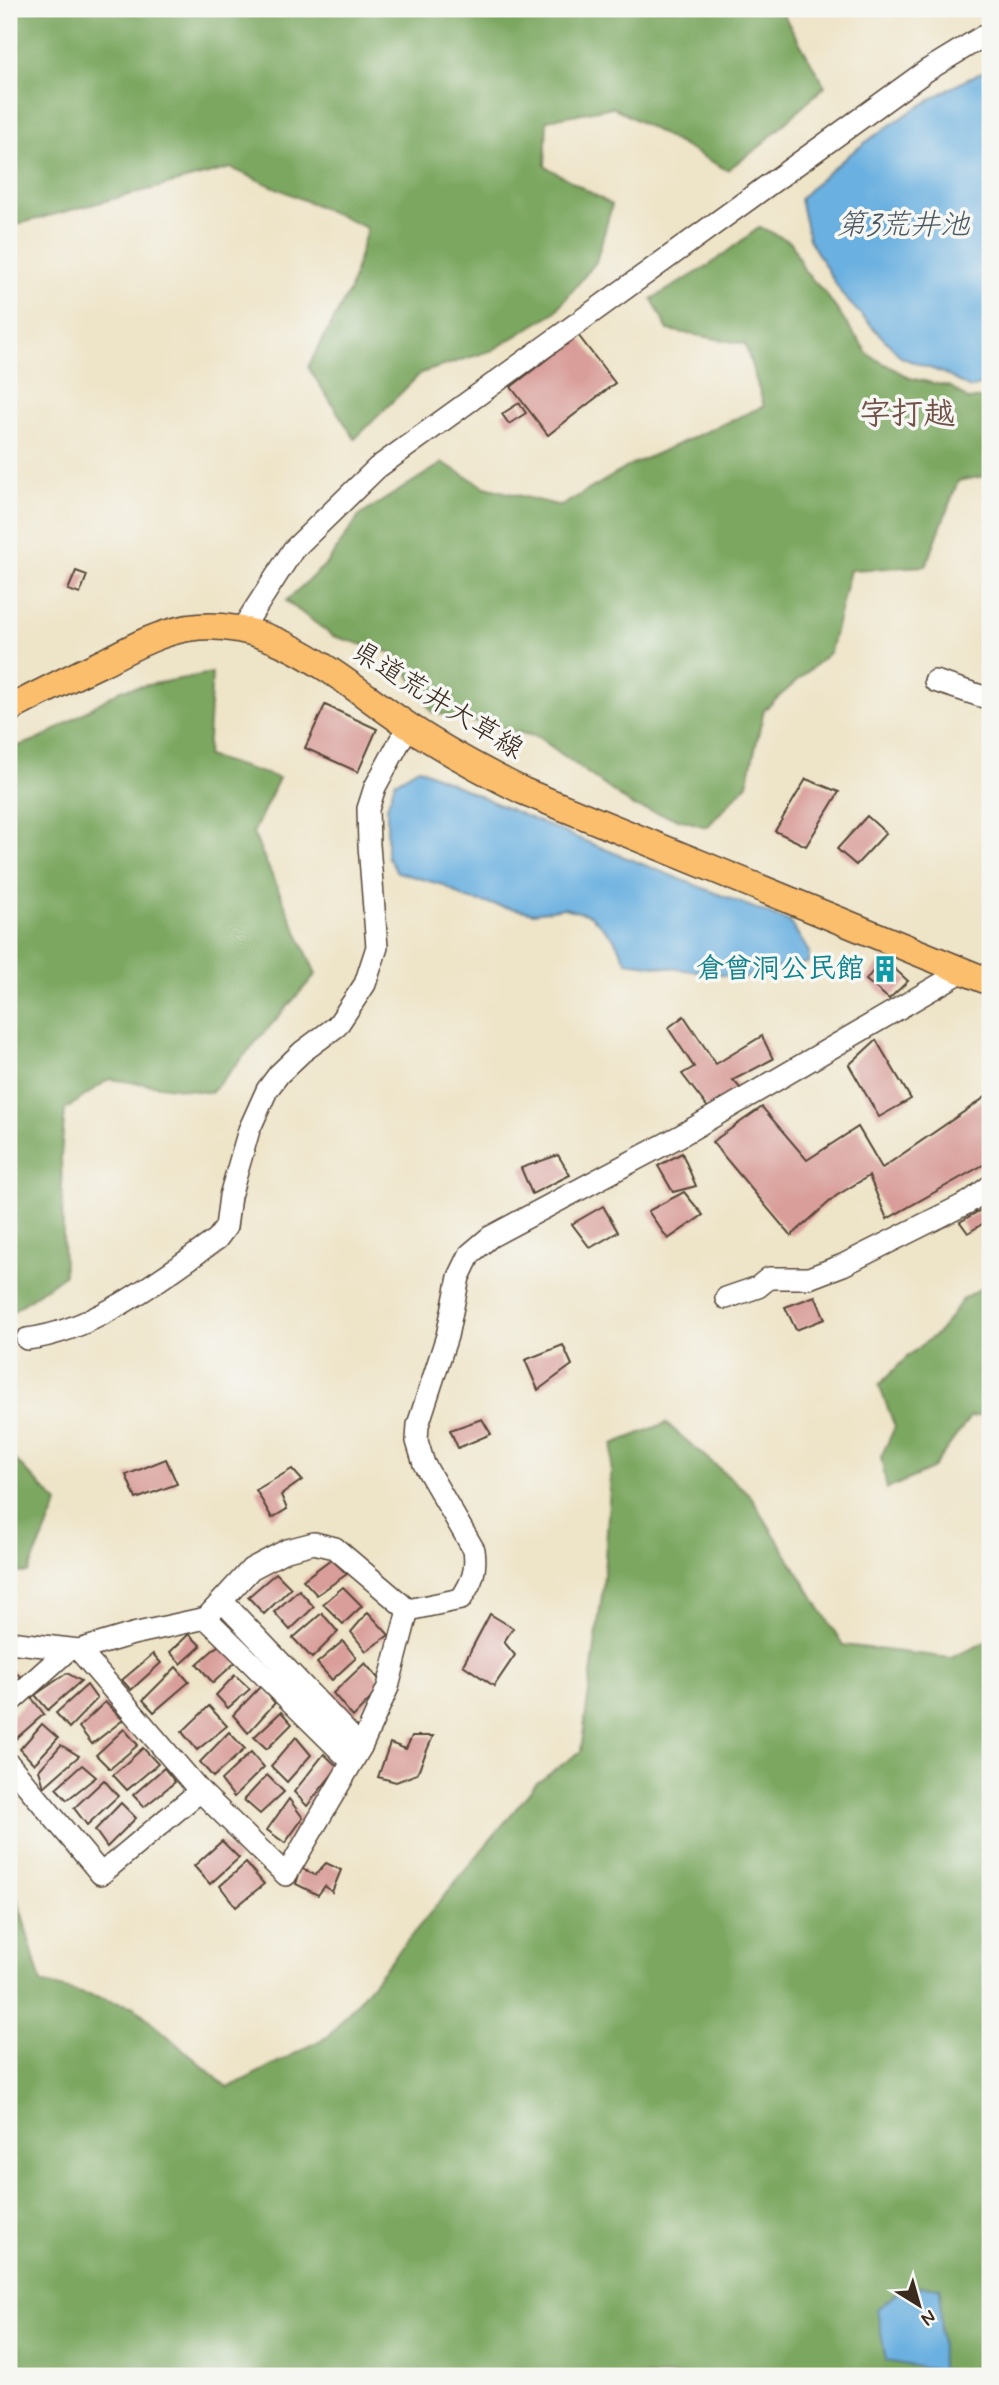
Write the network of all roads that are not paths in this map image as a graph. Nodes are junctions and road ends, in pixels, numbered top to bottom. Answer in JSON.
{"nodes":[{"id":1,"x":990,"y":32,"type":"edge"},
{"id":2,"x":242,"y":629,"type":"junction"},
{"id":3,"x":935,"y":681,"type":"dead end"},
{"id":4,"x":990,"y":699,"type":"edge"},
{"id":5,"x":9,"y":709,"type":"edge"},
{"id":6,"x":408,"y":726,"type":"junction"},
{"id":7,"x":963,"y":971,"type":"junction"},
{"id":8,"x":990,"y":982,"type":"edge"},
{"id":9,"x":990,"y":1186,"type":"edge"},
{"id":10,"x":726,"y":1298,"type":"dead end"},
{"id":11,"x":27,"y":1339,"type":"dead end"},
{"id":12,"x":222,"y":1601,"type":"junction"},
{"id":13,"x":408,"y":1610,"type":"junction"},
{"id":14,"x":206,"y":1618,"type":"junction"},
{"id":15,"x":9,"y":1642,"type":"edge"},
{"id":16,"x":74,"y":1650,"type":"junction"},
{"id":17,"x":9,"y":1703,"type":"edge"},
{"id":18,"x":357,"y":1755,"type":"junction"},
{"id":19,"x":9,"y":1764,"type":"edge"},
{"id":20,"x":200,"y":1791,"type":"junction"}],
"edges":[{"from":1,"to":2,"type":"street"},
{"from":2,"to":5,"type":"main road","name":"県道荒井大草線"},
{"from":2,"to":6,"type":"main road","name":"県道荒井大草線"},
{"from":3,"to":4,"type":"street"},
{"from":6,"to":7,"type":"main road","name":"県道荒井大草線"},
{"from":6,"to":11,"type":"street"},
{"from":7,"to":8,"type":"main road","name":"県道荒井大草線"},
{"from":7,"to":13,"type":"street"},
{"from":9,"to":10,"type":"street"},
{"from":12,"to":13,"type":"street"},
{"from":12,"to":14,"type":"street"},
{"from":12,"to":18,"type":"street"},
{"from":13,"to":18,"type":"street"},
{"from":14,"to":16,"type":"street"},
{"from":14,"to":18,"type":"street"},
{"from":15,"to":16,"type":"street"},
{"from":16,"to":17,"type":"street"},
{"from":16,"to":20,"type":"street"},
{"from":18,"to":20,"type":"street"},
{"from":19,"to":20,"type":"street"}]}
